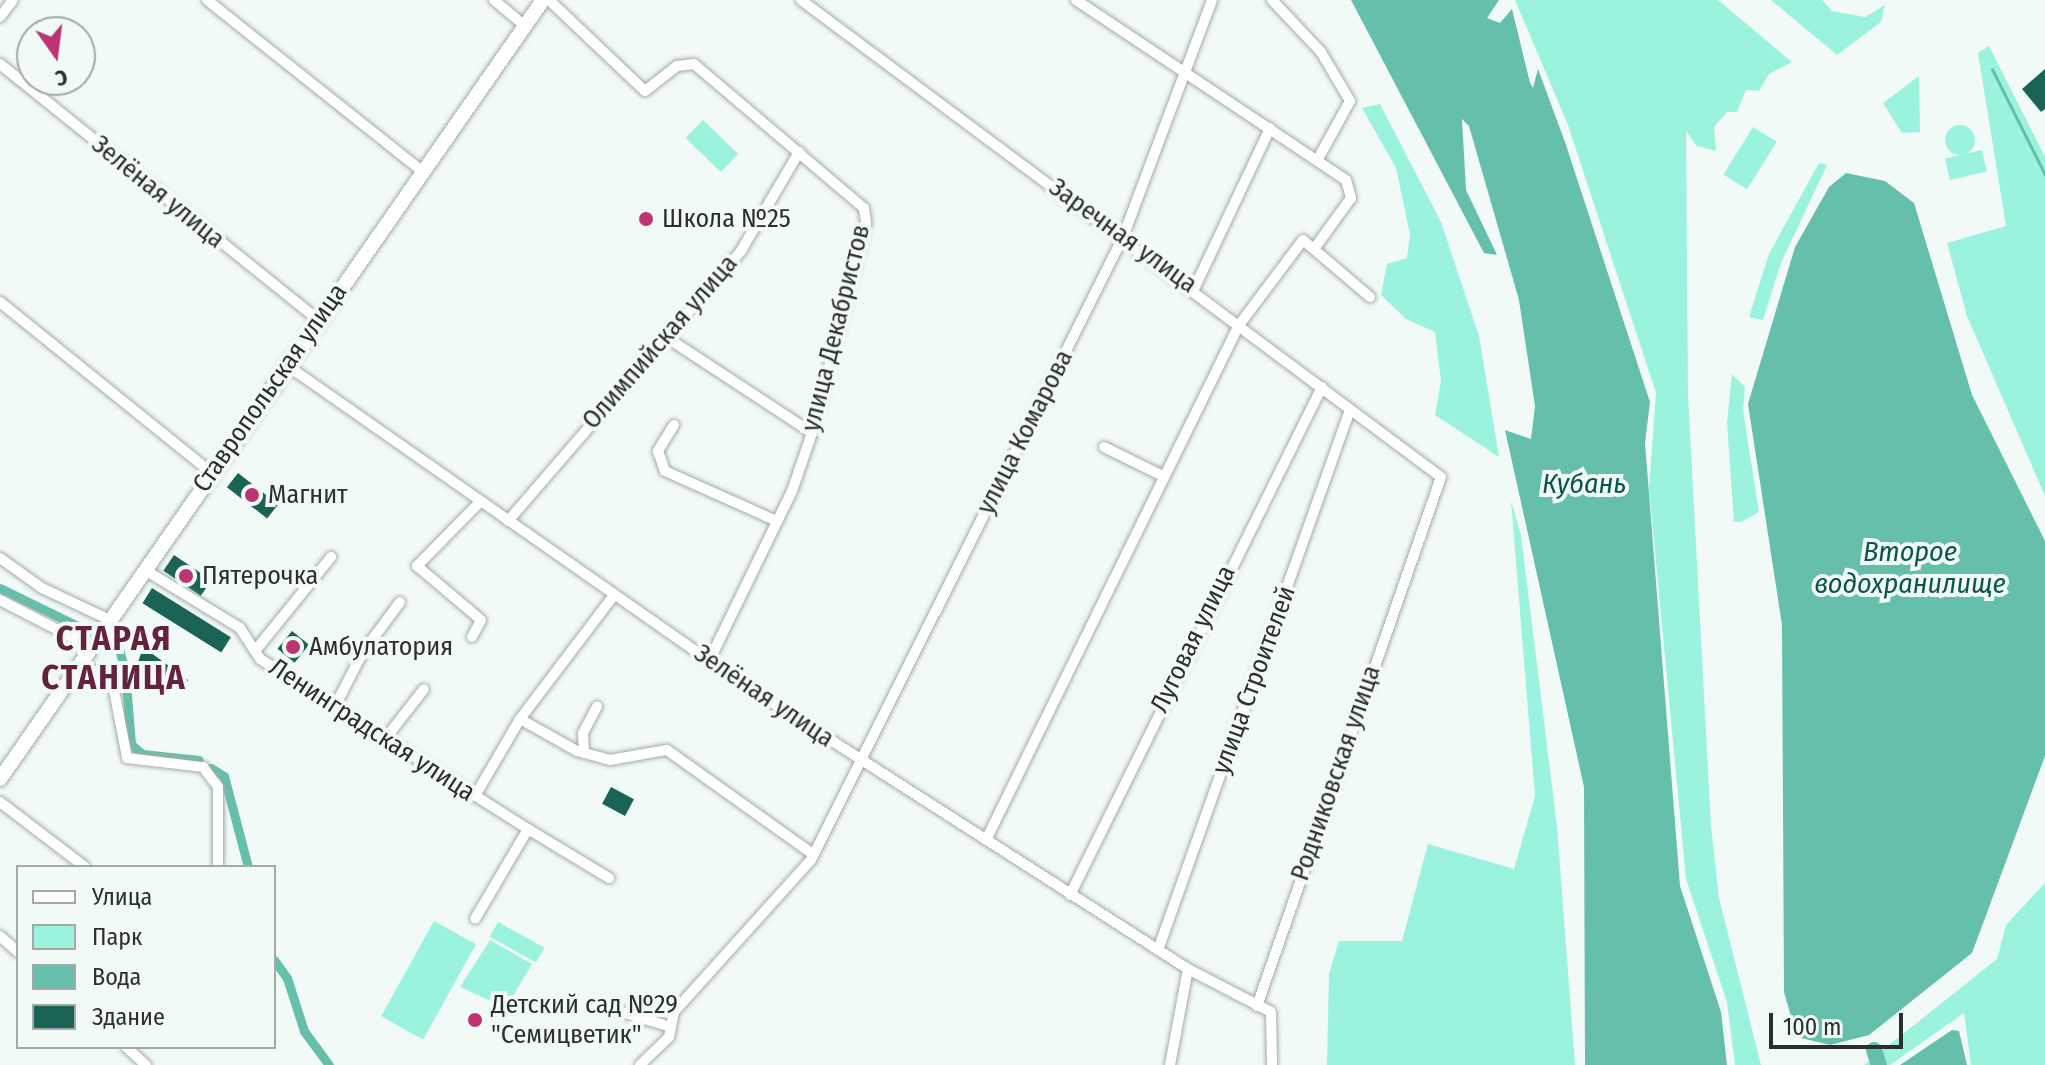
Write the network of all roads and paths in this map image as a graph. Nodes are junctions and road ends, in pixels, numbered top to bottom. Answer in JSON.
{"nodes":[{"id":1,"x":13,"y":0,"type":"edge"},
{"id":2,"x":207,"y":0,"type":"edge"},
{"id":3,"x":494,"y":0,"type":"edge"},
{"id":4,"x":546,"y":0,"type":"edge"},
{"id":5,"x":801,"y":0,"type":"edge"},
{"id":6,"x":1076,"y":0,"type":"edge"},
{"id":7,"x":1212,"y":0,"type":"edge"},
{"id":8,"x":1272,"y":0,"type":"edge"},
{"id":9,"x":0,"y":17,"type":"edge"},
{"id":10,"x":525,"y":26,"type":"junction"},
{"id":11,"x":0,"y":64,"type":"edge"},
{"id":12,"x":1186,"y":73,"type":"junction"},
{"id":13,"x":1270,"y":128,"type":"junction"},
{"id":14,"x":799,"y":152,"type":"junction"},
{"id":15,"x":1318,"y":159,"type":"junction"},
{"id":16,"x":422,"y":171,"type":"junction"},
{"id":17,"x":1123,"y":237,"type":"junction"},
{"id":18,"x":1314,"y":249,"type":"junction"},
{"id":19,"x":1194,"y":289,"type":"junction"},
{"id":20,"x":1370,"y":297,"type":"dead end"},
{"id":21,"x":0,"y":302,"type":"edge"},
{"id":22,"x":317,"y":319,"type":"junction"},
{"id":23,"x":1239,"y":325,"type":"junction"},
{"id":24,"x":669,"y":339,"type":"junction"},
{"id":25,"x":285,"y":364,"type":"junction"},
{"id":26,"x":1322,"y":387,"type":"junction"},
{"id":27,"x":1350,"y":410,"type":"junction"},
{"id":28,"x":674,"y":425,"type":"dead end"},
{"id":29,"x":812,"y":433,"type":"junction"},
{"id":30,"x":1104,"y":447,"type":"dead end"},
{"id":31,"x":212,"y":473,"type":"junction"},
{"id":32,"x":1163,"y":476,"type":"junction"},
{"id":33,"x":1441,"y":477,"type":"joint"},
{"id":34,"x":479,"y":503,"type":"junction"},
{"id":35,"x":508,"y":521,"type":"junction"},
{"id":36,"x":777,"y":521,"type":"junction"},
{"id":37,"x":331,"y":557,"type":"dead end"},
{"id":38,"x":0,"y":558,"type":"edge"},
{"id":39,"x":145,"y":570,"type":"junction"},
{"id":40,"x":614,"y":595,"type":"junction"},
{"id":41,"x":0,"y":600,"type":"edge"},
{"id":42,"x":400,"y":602,"type":"dead end"},
{"id":43,"x":109,"y":622,"type":"junction"},
{"id":44,"x":472,"y":637,"type":"dead end"},
{"id":45,"x":93,"y":646,"type":"junction"},
{"id":46,"x":255,"y":651,"type":"junction"},
{"id":47,"x":711,"y":657,"type":"junction"},
{"id":48,"x":82,"y":662,"type":"junction"},
{"id":49,"x":424,"y":689,"type":"dead end"},
{"id":50,"x":597,"y":707,"type":"dead end"},
{"id":51,"x":334,"y":708,"type":"junction"},
{"id":52,"x":520,"y":719,"type":"junction"},
{"id":53,"x":385,"y":739,"type":"junction"},
{"id":54,"x":584,"y":753,"type":"junction"},
{"id":55,"x":860,"y":760,"type":"junction"},
{"id":56,"x":0,"y":779,"type":"edge"},
{"id":57,"x":475,"y":796,"type":"junction"},
{"id":58,"x":0,"y":802,"type":"edge"},
{"id":59,"x":528,"y":829,"type":"junction"},
{"id":60,"x":986,"y":840,"type":"junction"},
{"id":61,"x":813,"y":854,"type":"junction"},
{"id":62,"x":82,"y":865,"type":"edge"},
{"id":63,"x":218,"y":865,"type":"edge"},
{"id":64,"x":609,"y":878,"type":"dead end"},
{"id":65,"x":1070,"y":895,"type":"junction"},
{"id":66,"x":475,"y":919,"type":"dead end"},
{"id":67,"x":0,"y":936,"type":"edge"},
{"id":68,"x":16,"y":950,"type":"edge"},
{"id":69,"x":1158,"y":950,"type":"junction"},
{"id":70,"x":1188,"y":969,"type":"junction"},
{"id":71,"x":1257,"y":1006,"type":"junction"},
{"id":72,"x":605,"y":1007,"type":"dead end"},
{"id":73,"x":671,"y":1027,"type":"junction"},
{"id":74,"x":128,"y":1049,"type":"edge"},
{"id":75,"x":146,"y":1065,"type":"edge"},
{"id":76,"x":640,"y":1065,"type":"edge"},
{"id":77,"x":1170,"y":1065,"type":"edge"},
{"id":78,"x":1272,"y":1065,"type":"edge"}],
"edges":[{"from":1,"to":9,"type":"street"},
{"from":2,"to":16,"type":"street"},
{"from":3,"to":10,"type":"street"},
{"from":4,"to":10,"type":"main road","name":"Ставропольская улица"},
{"from":4,"to":14,"type":"street","name":"улица Декабристов"},
{"from":5,"to":17,"type":"street","name":"Заречная улица"},
{"from":6,"to":12,"type":"street"},
{"from":7,"to":12,"type":"street","name":"улица Комарова"},
{"from":8,"to":15,"type":"street"},
{"from":10,"to":16,"type":"main road","name":"Ставропольская улица"},
{"from":11,"to":22,"type":"street","name":"Зелёная улица"},
{"from":12,"to":13,"type":"street"},
{"from":12,"to":17,"type":"street","name":"улица Комарова"},
{"from":13,"to":15,"type":"street"},
{"from":13,"to":19,"type":"street"},
{"from":14,"to":24,"type":"street","name":"Олимпийская улица"},
{"from":14,"to":29,"type":"street","name":"улица Декабристов"},
{"from":15,"to":18,"type":"street"},
{"from":16,"to":22,"type":"main road","name":"Ставропольская улица"},
{"from":17,"to":19,"type":"street","name":"Заречная улица"},
{"from":17,"to":55,"type":"street","name":"улица Комарова"},
{"from":18,"to":20,"type":"street"},
{"from":18,"to":23,"type":"street"},
{"from":19,"to":23,"type":"street","name":"Заречная улица"},
{"from":21,"to":31,"type":"street"},
{"from":22,"to":25,"type":"main road","name":"Ставропольская улица"},
{"from":23,"to":26,"type":"street","name":"Заречная улица"},
{"from":23,"to":32,"type":"street"},
{"from":24,"to":29,"type":"street"},
{"from":24,"to":35,"type":"street","name":"Олимпийская улица"},
{"from":25,"to":31,"type":"main road","name":"Ставропольская улица"},
{"from":25,"to":34,"type":"street","name":"Зелёная улица"},
{"from":26,"to":27,"type":"street","name":"Заречная улица"},
{"from":26,"to":65,"type":"street","name":"Луговая улица"},
{"from":27,"to":33,"type":"street","name":"Заречная улица"},
{"from":27,"to":69,"type":"street","name":"улица Строителей"},
{"from":28,"to":36,"type":"street"},
{"from":29,"to":36,"type":"street","name":"улица Декабристов"},
{"from":30,"to":32,"type":"street"},
{"from":31,"to":39,"type":"main road","name":"Ставропольская улица"},
{"from":32,"to":60,"type":"street"},
{"from":33,"to":71,"type":"street","name":"Родниковская улица"},
{"from":34,"to":35,"type":"street","name":"Зелёная улица"},
{"from":34,"to":44,"type":"street"},
{"from":35,"to":40,"type":"street","name":"Зелёная улица"},
{"from":36,"to":47,"type":"street","name":"улица Декабристов"},
{"from":37,"to":46,"type":"street"},
{"from":38,"to":43,"type":"street"},
{"from":39,"to":43,"type":"main road","name":"Ставропольская улица"},
{"from":39,"to":46,"type":"street","name":"Ленинградская улица"},
{"from":40,"to":47,"type":"street","name":"Зелёная улица"},
{"from":40,"to":52,"type":"street"},
{"from":41,"to":45,"type":"street"},
{"from":42,"to":51,"type":"street"},
{"from":43,"to":45,"type":"main road","name":"Ставропольская улица"},
{"from":45,"to":48,"type":"main road","name":"Ставропольская улица"},
{"from":46,"to":51,"type":"street","name":"Ленинградская улица"},
{"from":47,"to":55,"type":"street","name":"Зелёная улица"},
{"from":48,"to":56,"type":"main road","name":"Ставропольская улица"},
{"from":48,"to":63,"type":"street"},
{"from":49,"to":53,"type":"street"},
{"from":50,"to":54,"type":"street"},
{"from":51,"to":53,"type":"street","name":"Ленинградская улица"},
{"from":52,"to":54,"type":"street"},
{"from":52,"to":57,"type":"street"},
{"from":53,"to":57,"type":"street","name":"Ленинградская улица"},
{"from":54,"to":61,"type":"street"},
{"from":55,"to":60,"type":"street","name":"Зелёная улица"},
{"from":55,"to":61,"type":"street","name":"улица Комарова"},
{"from":57,"to":59,"type":"street","name":"Ленинградская улица"},
{"from":58,"to":62,"type":"street"},
{"from":59,"to":64,"type":"street","name":"Ленинградская улица"},
{"from":59,"to":66,"type":"street"},
{"from":60,"to":65,"type":"street","name":"Зелёная улица"},
{"from":61,"to":73,"type":"street","name":"улица Комарова"},
{"from":65,"to":69,"type":"street","name":"Зелёная улица"},
{"from":67,"to":68,"type":"street"},
{"from":69,"to":70,"type":"street","name":"Зелёная улица"},
{"from":70,"to":71,"type":"street","name":"Зелёная улица"},
{"from":70,"to":77,"type":"street"},
{"from":71,"to":78,"type":"street"},
{"from":72,"to":73,"type":"street"},
{"from":73,"to":76,"type":"street","name":"улица Комарова"},
{"from":74,"to":75,"type":"street"}]}
